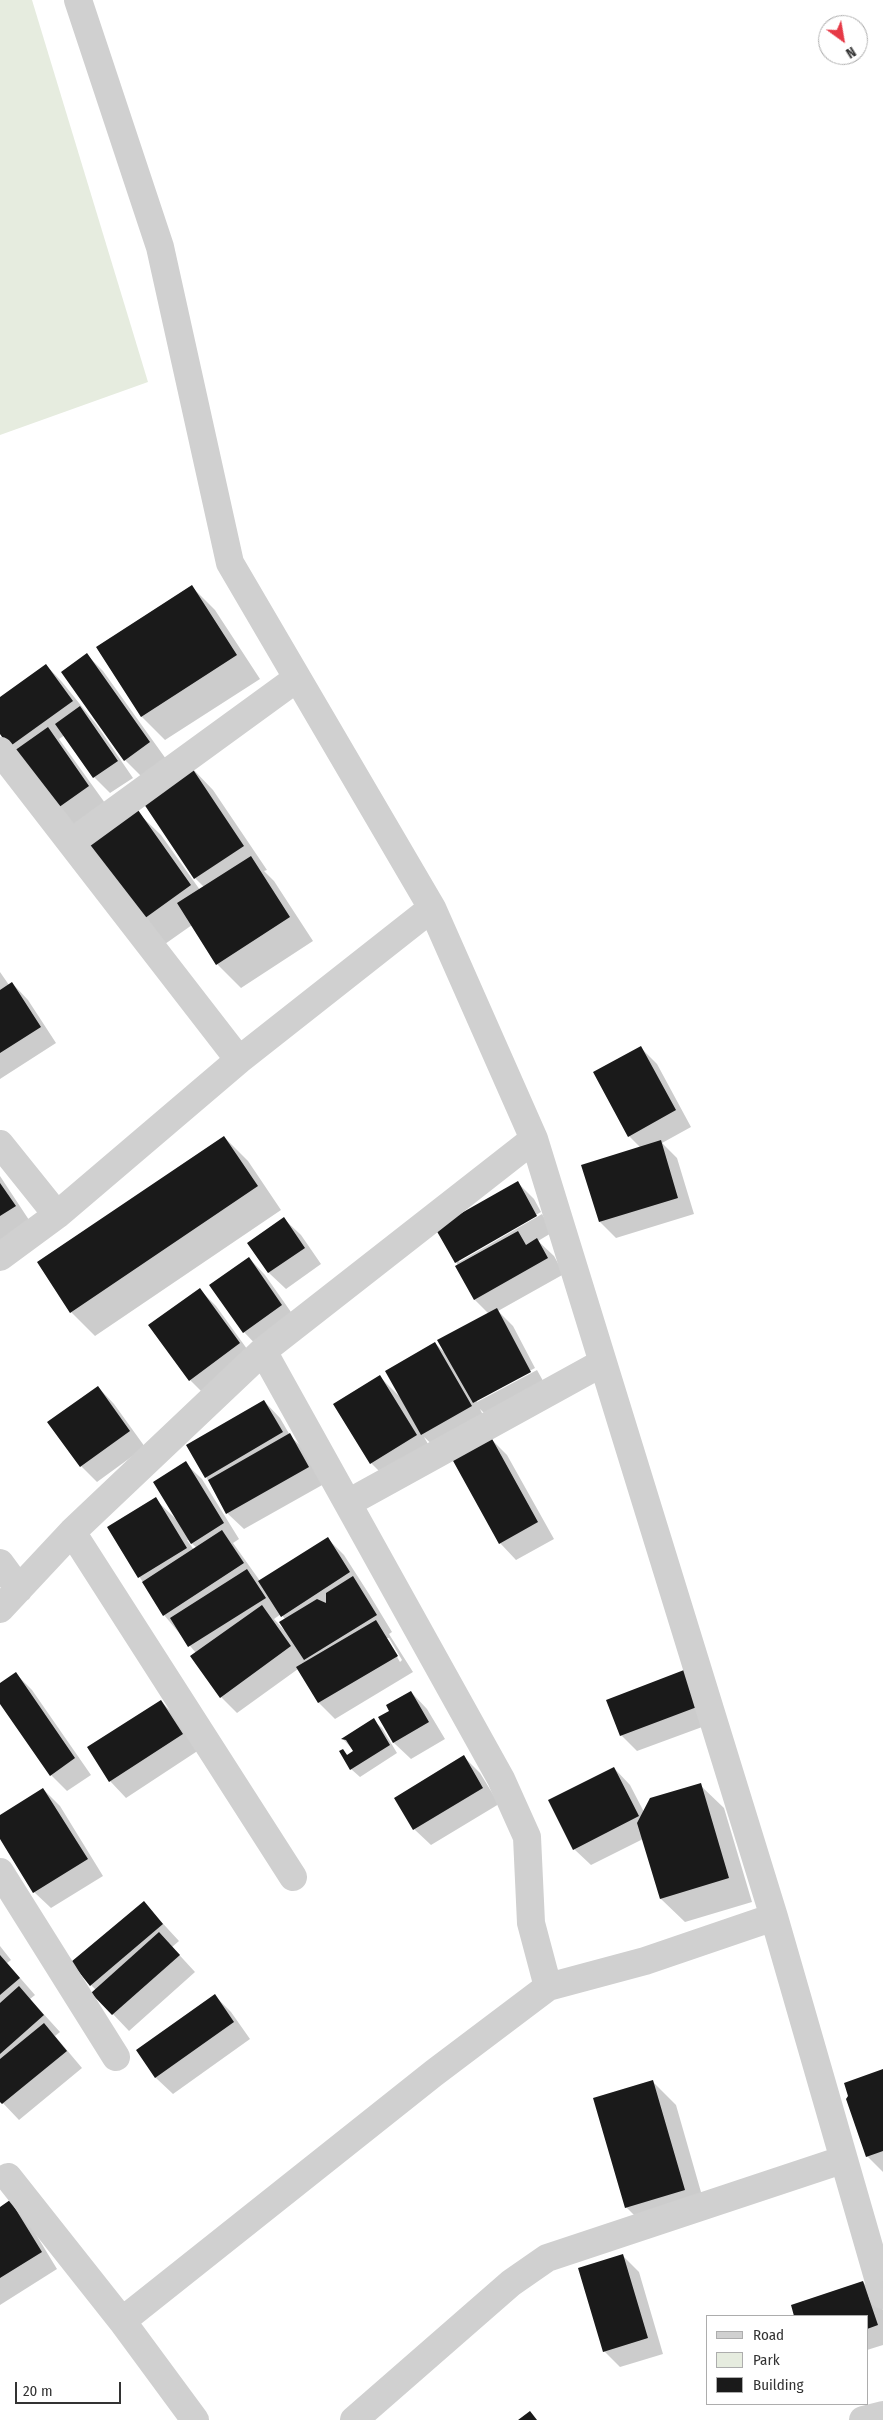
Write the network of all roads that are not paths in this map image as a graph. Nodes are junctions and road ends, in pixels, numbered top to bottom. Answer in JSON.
{"nodes":[{"id":1,"x":78,"y":0,"type":"edge"},
{"id":2,"x":296,"y":679,"type":"junction"},
{"id":3,"x":0,"y":751,"type":"edge"},
{"id":4,"x":72,"y":842,"type":"junction"},
{"id":5,"x":432,"y":908,"type":"junction"},
{"id":6,"x":239,"y":1060,"type":"junction"},
{"id":7,"x":534,"y":1139,"type":"junction"},
{"id":8,"x":0,"y":1144,"type":"edge"},
{"id":9,"x":57,"y":1215,"type":"junction"},
{"id":10,"x":0,"y":1257,"type":"edge"},
{"id":11,"x":264,"y":1351,"type":"junction"},
{"id":12,"x":602,"y":1363,"type":"junction"},
{"id":13,"x":348,"y":1503,"type":"junction"},
{"id":14,"x":72,"y":1532,"type":"junction"},
{"id":15,"x":0,"y":1563,"type":"edge"},
{"id":16,"x":19,"y":1589,"type":"junction"},
{"id":17,"x":0,"y":1609,"type":"edge"},
{"id":18,"x":0,"y":1872,"type":"edge"},
{"id":19,"x":293,"y":1878,"type":"dead end"},
{"id":20,"x":774,"y":1917,"type":"junction"},
{"id":21,"x":548,"y":1987,"type":"junction"},
{"id":22,"x":116,"y":2058,"type":"dead end"},
{"id":23,"x":842,"y":2160,"type":"junction"},
{"id":24,"x":8,"y":2177,"type":"dead end"},
{"id":25,"x":883,"y":2295,"type":"edge"},
{"id":26,"x":122,"y":2321,"type":"junction"},
{"id":27,"x":883,"y":2415,"type":"edge"},
{"id":28,"x":195,"y":2420,"type":"edge"},
{"id":29,"x":354,"y":2420,"type":"edge"},
{"id":30,"x":864,"y":2420,"type":"edge"}],
"edges":[{"from":1,"to":2,"type":"street"},
{"from":2,"to":4,"type":"street"},
{"from":2,"to":5,"type":"street"},
{"from":3,"to":4,"type":"street"},
{"from":4,"to":6,"type":"street"},
{"from":5,"to":6,"type":"street"},
{"from":5,"to":7,"type":"street"},
{"from":6,"to":9,"type":"street"},
{"from":7,"to":11,"type":"street"},
{"from":7,"to":12,"type":"street"},
{"from":8,"to":9,"type":"street"},
{"from":9,"to":10,"type":"street"},
{"from":11,"to":13,"type":"street"},
{"from":11,"to":14,"type":"street"},
{"from":12,"to":13,"type":"street"},
{"from":12,"to":20,"type":"street"},
{"from":13,"to":21,"type":"street"},
{"from":14,"to":16,"type":"street"},
{"from":14,"to":19,"type":"street"},
{"from":15,"to":16,"type":"street"},
{"from":16,"to":17,"type":"street"},
{"from":18,"to":22,"type":"street"},
{"from":20,"to":21,"type":"street"},
{"from":20,"to":23,"type":"street"},
{"from":21,"to":26,"type":"street"},
{"from":23,"to":25,"type":"street"},
{"from":23,"to":29,"type":"street"},
{"from":24,"to":26,"type":"street"},
{"from":26,"to":28,"type":"street"},
{"from":27,"to":30,"type":"street"}]}
